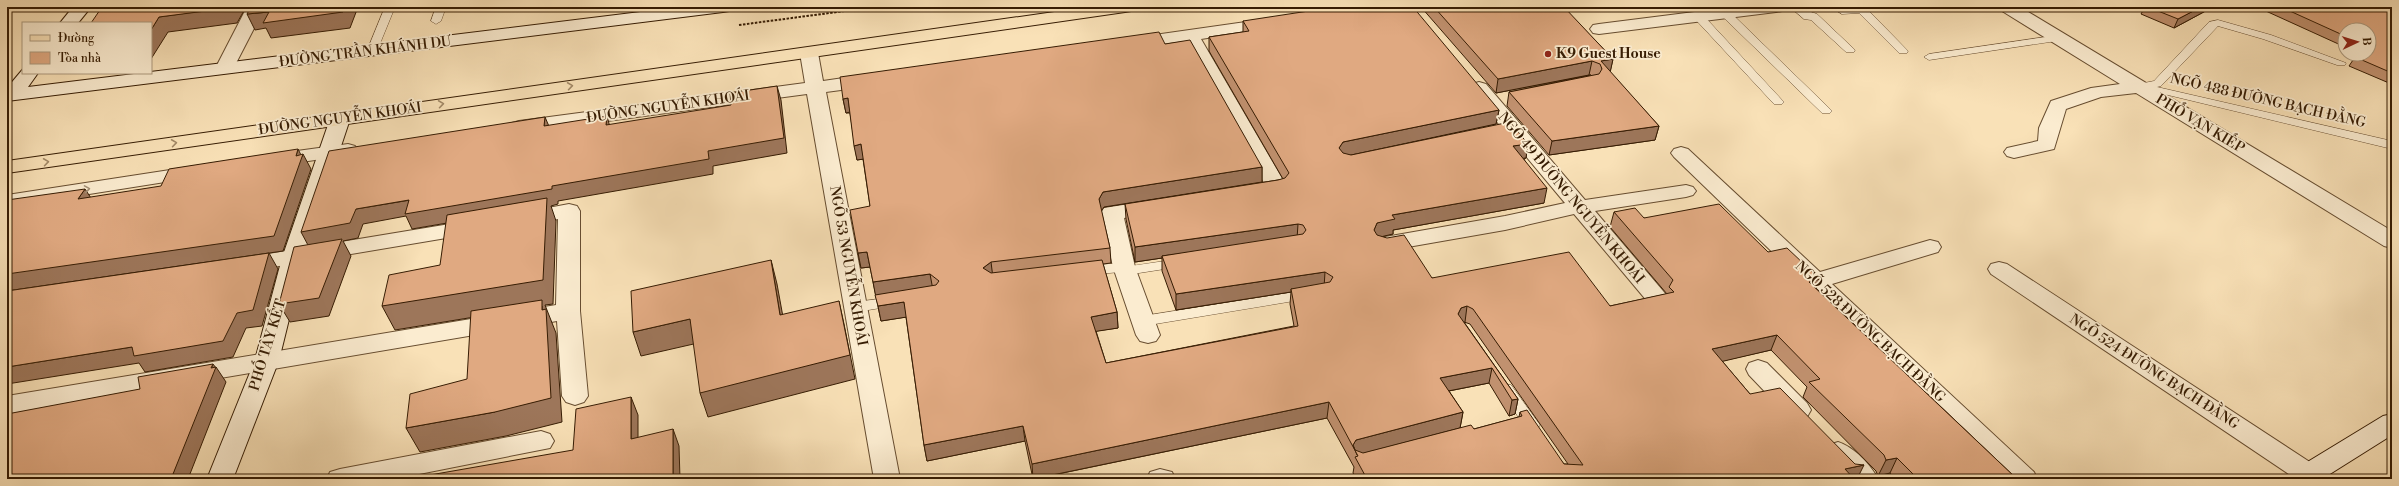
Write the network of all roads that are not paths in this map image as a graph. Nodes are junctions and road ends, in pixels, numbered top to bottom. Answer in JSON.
{"nodes":[{"id":1,"x":82,"y":7,"type":"edge"},
{"id":2,"x":256,"y":7,"type":"edge"},
{"id":3,"x":390,"y":7,"type":"edge"},
{"id":4,"x":441,"y":7,"type":"edge"},
{"id":5,"x":723,"y":7,"type":"edge"},
{"id":6,"x":1035,"y":7,"type":"edge"},
{"id":7,"x":1126,"y":7,"type":"edge"},
{"id":8,"x":1776,"y":7,"type":"edge"},
{"id":9,"x":1796,"y":7,"type":"edge"},
{"id":10,"x":1836,"y":7,"type":"edge"},
{"id":11,"x":2008,"y":7,"type":"edge"},
{"id":12,"x":1725,"y":14,"type":"junction"},
{"id":13,"x":1699,"y":17,"type":"junction"},
{"id":14,"x":1292,"y":20,"type":"edge"},
{"id":15,"x":436,"y":21,"type":"dead end"},
{"id":16,"x":70,"y":22,"type":"edge"},
{"id":17,"x":1599,"y":30,"type":"dead end"},
{"id":18,"x":1190,"y":35,"type":"junction"},
{"id":19,"x":2059,"y":38,"type":"junction"},
{"id":20,"x":1112,"y":46,"type":"edge"},
{"id":21,"x":1850,"y":50,"type":"dead end"},
{"id":22,"x":372,"y":51,"type":"junction"},
{"id":23,"x":1903,"y":51,"type":"dead end"},
{"id":24,"x":809,"y":53,"type":"junction"},
{"id":25,"x":1930,"y":57,"type":"dead end"},
{"id":26,"x":2341,"y":63,"type":"dead end"},
{"id":27,"x":224,"y":69,"type":"junction"},
{"id":28,"x":1465,"y":72,"type":"edge"},
{"id":29,"x":29,"y":74,"type":"edge"},
{"id":30,"x":886,"y":78,"type":"edge"},
{"id":31,"x":2138,"y":87,"type":"junction"},
{"id":32,"x":816,"y":88,"type":"junction"},
{"id":33,"x":9,"y":95,"type":"edge"},
{"id":34,"x":1513,"y":98,"type":"edge"},
{"id":35,"x":1491,"y":102,"type":"junction"},
{"id":36,"x":1778,"y":102,"type":"dead end"},
{"id":37,"x":1826,"y":112,"type":"dead end"},
{"id":38,"x":340,"y":119,"type":"junction"},
{"id":39,"x":1513,"y":128,"type":"junction"},
{"id":40,"x":502,"y":129,"type":"edge"},
{"id":41,"x":1489,"y":133,"type":"edge"},
{"id":42,"x":2392,"y":144,"type":"edge"},
{"id":43,"x":368,"y":147,"type":"edge"},
{"id":44,"x":7,"y":152,"type":"edge"},
{"id":45,"x":329,"y":152,"type":"junction"},
{"id":46,"x":2014,"y":152,"type":"dead end"},
{"id":47,"x":1681,"y":153,"type":"dead end"},
{"id":48,"x":259,"y":163,"type":"edge"},
{"id":49,"x":7,"y":167,"type":"edge"},
{"id":50,"x":211,"y":170,"type":"edge"},
{"id":51,"x":1686,"y":191,"type":"dead end"},
{"id":52,"x":1233,"y":194,"type":"edge"},
{"id":53,"x":7,"y":201,"type":"edge"},
{"id":54,"x":1173,"y":203,"type":"edge"},
{"id":55,"x":1578,"y":206,"type":"junction"},
{"id":56,"x":2392,"y":240,"type":"edge"},
{"id":57,"x":1385,"y":244,"type":"edge"},
{"id":58,"x":1930,"y":247,"type":"dead end"},
{"id":59,"x":293,"y":258,"type":"junction"},
{"id":60,"x":1196,"y":260,"type":"edge"},
{"id":61,"x":224,"y":268,"type":"edge"},
{"id":62,"x":1125,"y":269,"type":"junction"},
{"id":63,"x":1999,"y":269,"type":"dead end"},
{"id":64,"x":1078,"y":272,"type":"edge"},
{"id":65,"x":1816,"y":281,"type":"junction"},
{"id":66,"x":1324,"y":293,"type":"edge"},
{"id":67,"x":1655,"y":296,"type":"edge"},
{"id":68,"x":910,"y":299,"type":"edge"},
{"id":69,"x":856,"y":307,"type":"junction"},
{"id":70,"x":568,"y":311,"type":"junction"},
{"id":71,"x":1145,"y":328,"type":"joint"},
{"id":72,"x":266,"y":360,"type":"junction"},
{"id":73,"x":1758,"y":369,"type":"dead end"},
{"id":74,"x":1500,"y":380,"type":"edge"},
{"id":75,"x":575,"y":396,"type":"dead end"},
{"id":76,"x":7,"y":404,"type":"edge"},
{"id":77,"x":1527,"y":418,"type":"junction"},
{"id":78,"x":1512,"y":422,"type":"edge"},
{"id":79,"x":2392,"y":423,"type":"edge"},
{"id":80,"x":1540,"y":436,"type":"edge"},
{"id":81,"x":541,"y":441,"type":"dead end"},
{"id":82,"x":2306,"y":477,"type":"edge"},
{"id":83,"x":220,"y":479,"type":"edge"},
{"id":84,"x":340,"y":479,"type":"edge"},
{"id":85,"x":888,"y":479,"type":"edge"},
{"id":86,"x":1865,"y":479,"type":"edge"},
{"id":87,"x":2024,"y":479,"type":"edge"}],
"edges":[{"from":1,"to":16,"type":"street"},
{"from":2,"to":27,"type":"street"},
{"from":3,"to":22,"type":"lane"},
{"from":4,"to":15,"type":"lane"},
{"from":5,"to":22,"type":"street","name":"ĐƯỜNG TRẦN KHÁNH DƯ"},
{"from":6,"to":44,"type":"main road","name":"ĐƯỜNG NGUYỄN KHOÁI"},
{"from":7,"to":24,"type":"main road","name":"ĐƯỜNG NGUYỄN KHOÁI"},
{"from":8,"to":12,"type":"street"},
{"from":9,"to":21,"type":"lane"},
{"from":10,"to":23,"type":"lane"},
{"from":11,"to":19,"type":"street","name":"PHỐ VẠN KIẾP"},
{"from":12,"to":13,"type":"street"},
{"from":12,"to":37,"type":"lane"},
{"from":13,"to":17,"type":"street"},
{"from":13,"to":36,"type":"lane"},
{"from":14,"to":18,"type":"street"},
{"from":18,"to":20,"type":"street"},
{"from":18,"to":52,"type":"street"},
{"from":19,"to":25,"type":"lane"},
{"from":19,"to":31,"type":"street","name":"PHỐ VẠN KIẾP"},
{"from":22,"to":27,"type":"street","name":"ĐƯỜNG TRẦN KHÁNH DƯ"},
{"from":24,"to":32,"type":"street","name":"NGÕ 53 NGUYỄN KHOÁI"},
{"from":38,"to":24,"type":"main road","name":"ĐƯỜNG NGUYỄN KHOÁI","one_way":true},
{"from":26,"to":31,"type":"lane"},
{"from":27,"to":33,"type":"street","name":"ĐƯỜNG TRẦN KHÁNH DƯ"},
{"from":28,"to":35,"type":"street","name":"NGÕ 49 ĐƯỜNG NGUYỄN KHOÁI"},
{"from":29,"to":33,"type":"street"},
{"from":30,"to":32,"type":"street","name":"ĐƯỜNG NGUYỄN KHOÁI"},
{"from":31,"to":42,"type":"lane","name":"NGÕ 488 ĐƯỜNG BẠCH ĐẰNG"},
{"from":31,"to":46,"type":"street"},
{"from":31,"to":56,"type":"street","name":"PHỐ VẠN KIẾP"},
{"from":32,"to":40,"type":"street","name":"ĐƯỜNG NGUYỄN KHOÁI"},
{"from":32,"to":69,"type":"street","name":"NGÕ 53 NGUYỄN KHOÁI"},
{"from":34,"to":35,"type":"street"},
{"from":35,"to":39,"type":"street","name":"NGÕ 49 ĐƯỜNG NGUYỄN KHOÁI"},
{"from":38,"to":45,"type":"street","name":"PHỐ TÂY KẾT"},
{"from":49,"to":38,"type":"main road","name":"ĐƯỜNG NGUYỄN KHOÁI","one_way":true},
{"from":39,"to":41,"type":"street"},
{"from":39,"to":55,"type":"street","name":"NGÕ 49 ĐƯỜNG NGUYỄN KHOÁI"},
{"from":43,"to":45,"type":"street"},
{"from":45,"to":48,"type":"street"},
{"from":45,"to":59,"type":"street","name":"PHỐ TÂY KẾT"},
{"from":47,"to":65,"type":"street","name":"NGÕ 528 ĐƯỜNG BẠCH ĐẰNG"},
{"from":53,"to":50,"type":"street","one_way":true},
{"from":51,"to":55,"type":"street"},
{"from":54,"to":62,"type":"street"},
{"from":55,"to":57,"type":"street"},
{"from":55,"to":67,"type":"street","name":"NGÕ 49 ĐƯỜNG NGUYỄN KHOÁI"},
{"from":58,"to":65,"type":"street"},
{"from":59,"to":61,"type":"street"},
{"from":59,"to":70,"type":"street"},
{"from":59,"to":72,"type":"street","name":"PHỐ TÂY KẾT"},
{"from":60,"to":62,"type":"lane"},
{"from":62,"to":64,"type":"lane"},
{"from":62,"to":71,"type":"street"},
{"from":63,"to":82,"type":"street","name":"NGÕ 524 ĐƯỜNG BẠCH ĐẰNG"},
{"from":65,"to":87,"type":"street","name":"NGÕ 528 ĐƯỜNG BẠCH ĐẰNG"},
{"from":66,"to":71,"type":"lane"},
{"from":68,"to":69,"type":"lane"},
{"from":69,"to":85,"type":"street","name":"NGÕ 53 NGUYỄN KHOÁI"},
{"from":70,"to":72,"type":"street"},
{"from":70,"to":75,"type":"street"},
{"from":72,"to":76,"type":"street"},
{"from":72,"to":83,"type":"street","name":"PHỐ TÂY KẾT"},
{"from":73,"to":86,"type":"street"},
{"from":74,"to":77,"type":"lane"},
{"from":77,"to":78,"type":"lane"},
{"from":77,"to":80,"type":"lane"},
{"from":79,"to":82,"type":"street"},
{"from":81,"to":84,"type":"street"}]}
